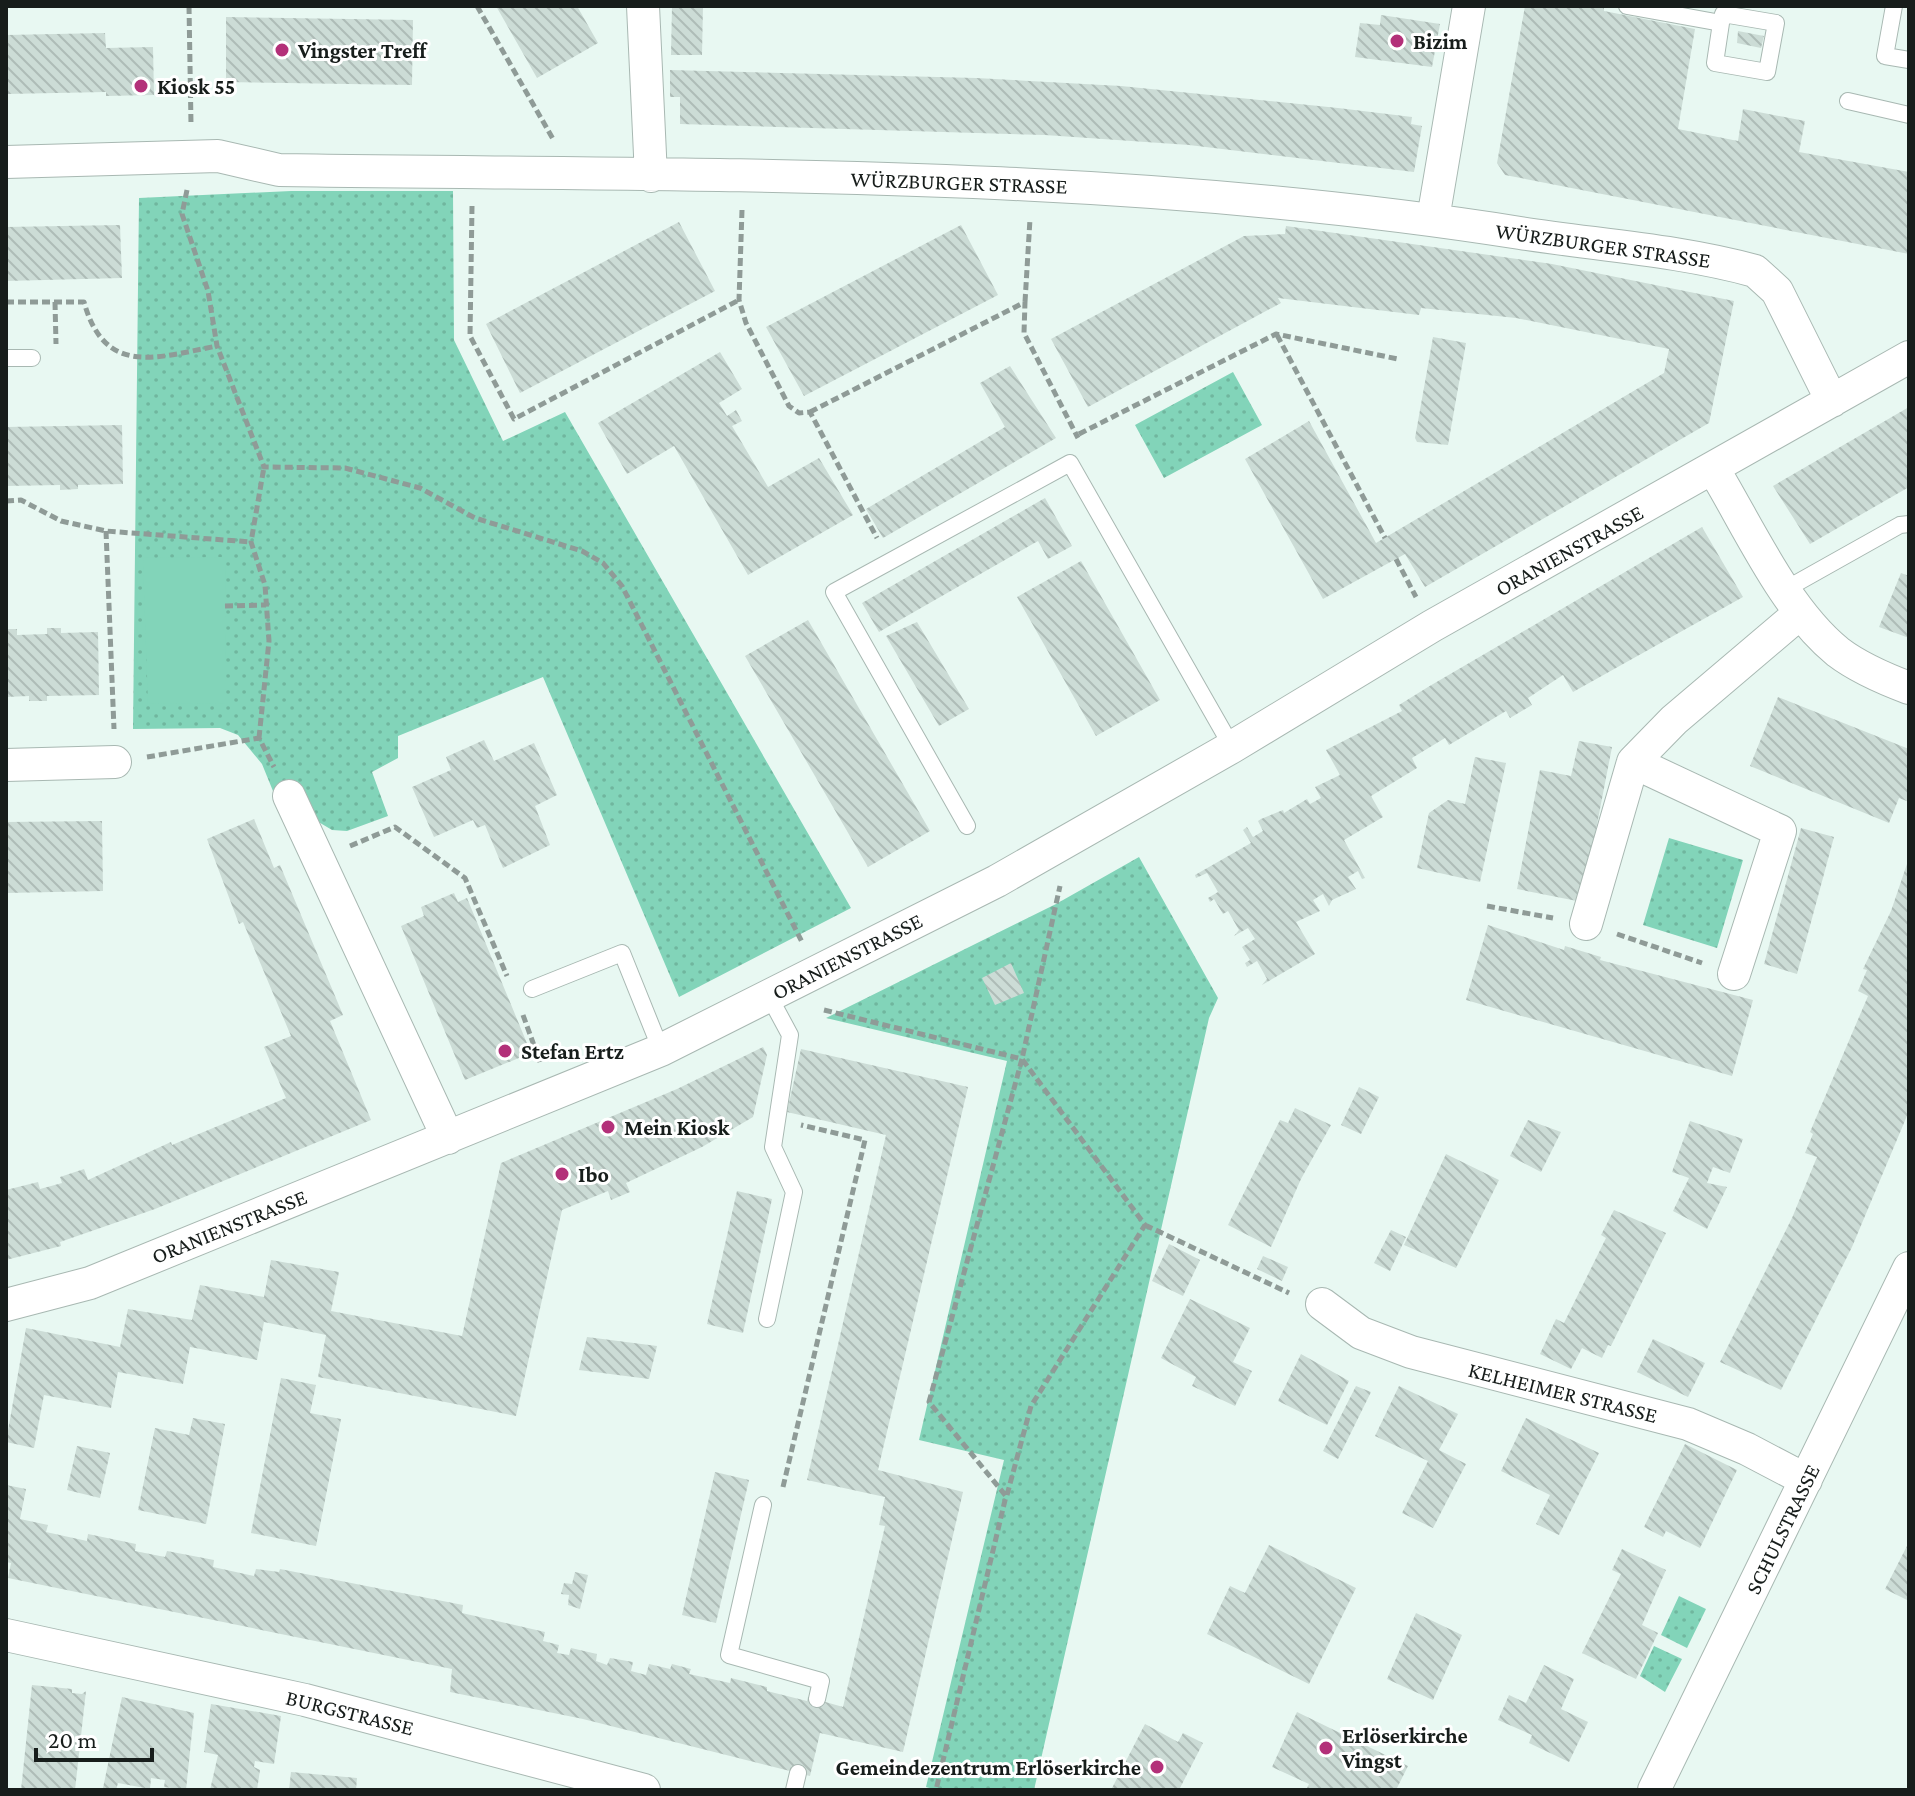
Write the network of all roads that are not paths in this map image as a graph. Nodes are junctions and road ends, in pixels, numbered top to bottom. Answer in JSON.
{"nodes":[{"id":1,"x":643,"y":6,"type":"edge"},
{"id":2,"x":1469,"y":6,"type":"edge"},
{"id":3,"x":1627,"y":6,"type":"edge"},
{"id":4,"x":1894,"y":6,"type":"edge"},
{"id":5,"x":1721,"y":23,"type":"junction"},
{"id":6,"x":1909,"y":60,"type":"edge"},
{"id":7,"x":1848,"y":101,"type":"dead end"},
{"id":8,"x":1909,"y":115,"type":"edge"},
{"id":9,"x":6,"y":162,"type":"edge"},
{"id":10,"x":651,"y":176,"type":"junction"},
{"id":11,"x":1433,"y":219,"type":"junction"},
{"id":12,"x":1909,"y":357,"type":"edge"},
{"id":13,"x":6,"y":358,"type":"edge"},
{"id":14,"x":32,"y":358,"type":"dead end"},
{"id":15,"x":1832,"y":401,"type":"junction"},
{"id":16,"x":1714,"y":470,"type":"junction"},
{"id":17,"x":1909,"y":524,"type":"edge"},
{"id":18,"x":1793,"y":601,"type":"junction"},
{"id":19,"x":1909,"y":688,"type":"edge"},
{"id":20,"x":1232,"y":747,"type":"junction"},
{"id":21,"x":115,"y":762,"type":"road end"},
{"id":22,"x":1633,"y":762,"type":"junction"},
{"id":23,"x":6,"y":765,"type":"edge"},
{"id":24,"x":289,"y":796,"type":"road end"},
{"id":25,"x":967,"y":826,"type":"dead end"},
{"id":26,"x":1586,"y":924,"type":"dead end"},
{"id":27,"x":1734,"y":974,"type":"dead end"},
{"id":28,"x":532,"y":989,"type":"dead end"},
{"id":29,"x":769,"y":996,"type":"junction"},
{"id":30,"x":661,"y":1050,"type":"junction"},
{"id":31,"x":448,"y":1138,"type":"junction"},
{"id":32,"x":1909,"y":1268,"type":"edge"},
{"id":33,"x":1322,"y":1304,"type":"road end"},
{"id":34,"x":6,"y":1305,"type":"edge"},
{"id":35,"x":767,"y":1319,"type":"dead end"},
{"id":36,"x":1806,"y":1480,"type":"junction"},
{"id":37,"x":763,"y":1505,"type":"road end"},
{"id":38,"x":6,"y":1635,"type":"edge"},
{"id":39,"x":817,"y":1699,"type":"dead end"},
{"id":40,"x":798,"y":1773,"type":"dead end"},
{"id":41,"x":625,"y":1787,"type":"edge"},
{"id":42,"x":794,"y":1790,"type":"edge"},
{"id":43,"x":1654,"y":1790,"type":"edge"}],
"edges":[{"from":1,"to":10,"type":"street"},
{"from":2,"to":11,"type":"street"},
{"from":3,"to":5,"type":"lane"},
{"from":4,"to":6,"type":"lane"},
{"from":5,"to":5,"type":"lane"},
{"from":7,"to":8,"type":"lane"},
{"from":9,"to":10,"type":"street","name":"WÜRZBURGER STRASSE"},
{"from":10,"to":11,"type":"street","name":"WÜRZBURGER STRASSE"},
{"from":11,"to":15,"type":"street","name":"WÜRZBURGER STRASSE"},
{"from":12,"to":15,"type":"street","name":"ORANIENSTRASSE"},
{"from":13,"to":14,"type":"lane"},
{"from":15,"to":16,"type":"street","name":"ORANIENSTRASSE"},
{"from":16,"to":18,"type":"street"},
{"from":16,"to":20,"type":"street","name":"ORANIENSTRASSE"},
{"from":17,"to":18,"type":"lane"},
{"from":18,"to":19,"type":"street"},
{"from":18,"to":22,"type":"street"},
{"from":20,"to":25,"type":"lane"},
{"from":20,"to":29,"type":"street","name":"ORANIENSTRASSE"},
{"from":21,"to":23,"type":"street"},
{"from":22,"to":26,"type":"street"},
{"from":22,"to":27,"type":"street"},
{"from":24,"to":31,"type":"street"},
{"from":28,"to":30,"type":"lane"},
{"from":29,"to":30,"type":"street","name":"ORANIENSTRASSE"},
{"from":29,"to":35,"type":"lane"},
{"from":30,"to":31,"type":"street","name":"ORANIENSTRASSE"},
{"from":31,"to":34,"type":"street","name":"ORANIENSTRASSE"},
{"from":32,"to":36,"type":"street","name":"SCHULSTRASSE"},
{"from":33,"to":36,"type":"street","name":"KELHEIMER STRASSE"},
{"from":36,"to":43,"type":"street","name":"SCHULSTRASSE"},
{"from":37,"to":39,"type":"lane"},
{"from":38,"to":41,"type":"street","name":"BURGSTRASSE"},
{"from":40,"to":42,"type":"lane"}]}
